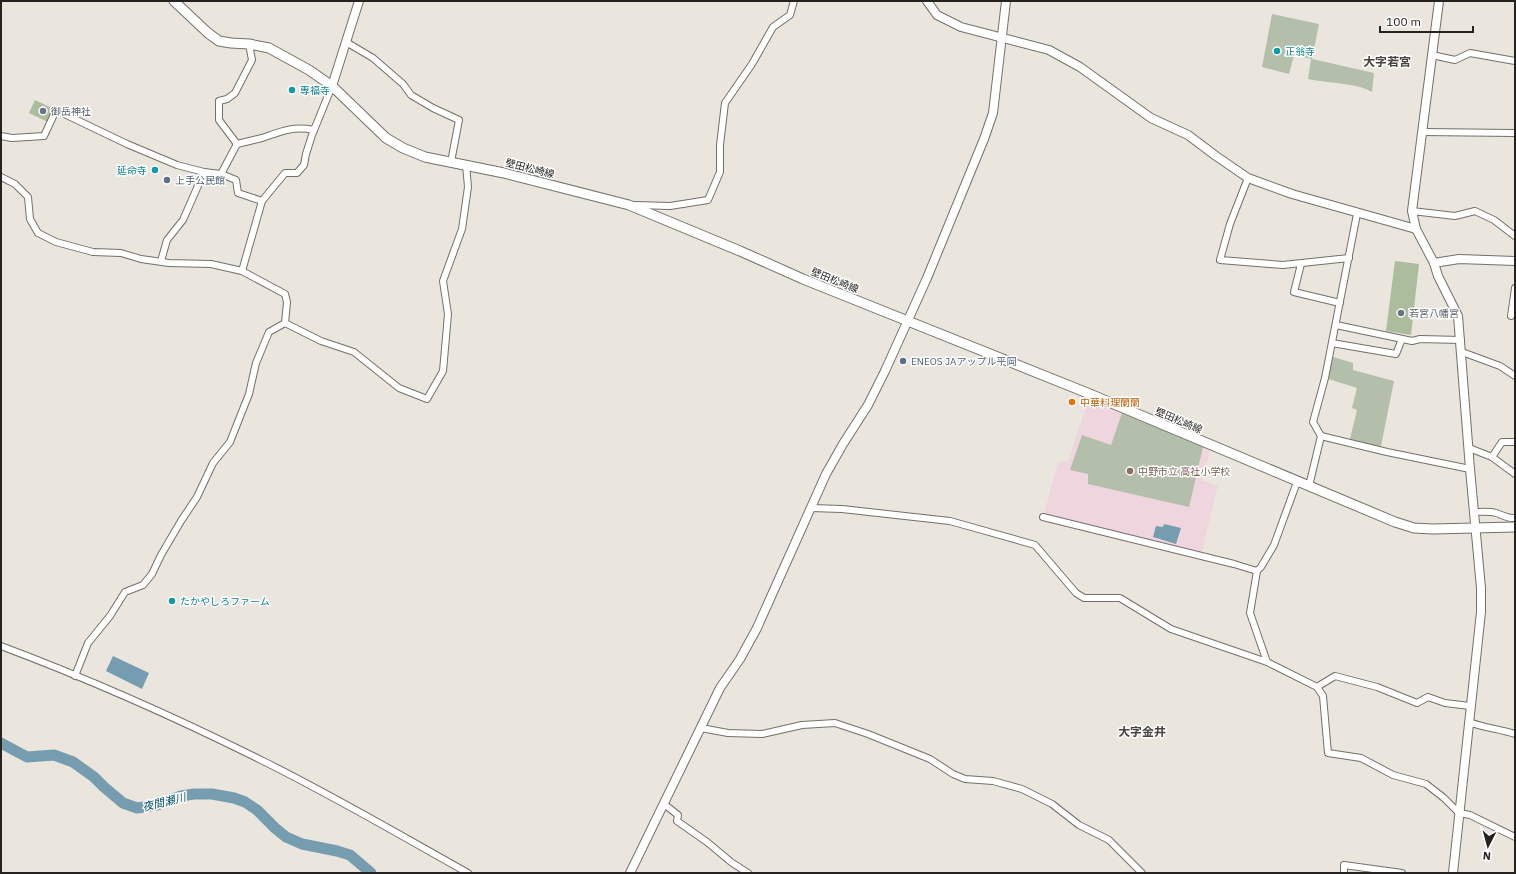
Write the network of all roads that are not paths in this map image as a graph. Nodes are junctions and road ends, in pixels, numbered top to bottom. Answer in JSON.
{"nodes":[{"id":1,"x":174,"y":1,"type":"edge"},
{"id":2,"x":359,"y":1,"type":"edge"},
{"id":3,"x":794,"y":1,"type":"edge"},
{"id":4,"x":927,"y":1,"type":"edge"},
{"id":5,"x":1006,"y":1,"type":"edge"},
{"id":6,"x":1439,"y":1,"type":"edge"},
{"id":7,"x":1002,"y":38,"type":"junction"},
{"id":8,"x":346,"y":42,"type":"junction"},
{"id":9,"x":249,"y":44,"type":"junction"},
{"id":10,"x":1432,"y":55,"type":"junction"},
{"id":11,"x":1515,"y":61,"type":"edge"},
{"id":12,"x":332,"y":86,"type":"junction"},
{"id":13,"x":314,"y":130,"type":"junction"},
{"id":14,"x":1422,"y":132,"type":"junction"},
{"id":15,"x":1515,"y":133,"type":"edge"},
{"id":16,"x":1,"y":136,"type":"edge"},
{"id":17,"x":237,"y":144,"type":"junction"},
{"id":18,"x":451,"y":162,"type":"junction"},
{"id":19,"x":466,"y":165,"type":"junction"},
{"id":20,"x":204,"y":172,"type":"junction"},
{"id":21,"x":221,"y":174,"type":"junction"},
{"id":22,"x":1,"y":177,"type":"edge"},
{"id":23,"x":1248,"y":178,"type":"junction"},
{"id":24,"x":262,"y":201,"type":"junction"},
{"id":25,"x":629,"y":205,"type":"junction"},
{"id":26,"x":1412,"y":212,"type":"junction"},
{"id":27,"x":1357,"y":214,"type":"junction"},
{"id":28,"x":1416,"y":230,"type":"junction"},
{"id":29,"x":1515,"y":236,"type":"edge"},
{"id":30,"x":1349,"y":258,"type":"junction"},
{"id":31,"x":162,"y":261,"type":"junction"},
{"id":32,"x":1515,"y":261,"type":"edge"},
{"id":33,"x":1434,"y":263,"type":"junction"},
{"id":34,"x":1301,"y":264,"type":"junction"},
{"id":35,"x":242,"y":271,"type":"junction"},
{"id":36,"x":1515,"y":288,"type":"edge"},
{"id":37,"x":1340,"y":303,"type":"junction"},
{"id":38,"x":1511,"y":316,"type":"dead end"},
{"id":39,"x":908,"y":321,"type":"junction"},
{"id":40,"x":285,"y":323,"type":"junction"},
{"id":41,"x":1336,"y":325,"type":"junction"},
{"id":42,"x":1402,"y":339,"type":"junction"},
{"id":43,"x":1461,"y":340,"type":"junction"},
{"id":44,"x":1332,"y":343,"type":"junction"},
{"id":45,"x":1462,"y":352,"type":"junction"},
{"id":46,"x":1515,"y":376,"type":"edge"},
{"id":47,"x":1321,"y":436,"type":"junction"},
{"id":48,"x":1515,"y":442,"type":"edge"},
{"id":49,"x":1469,"y":448,"type":"junction"},
{"id":50,"x":1492,"y":457,"type":"junction"},
{"id":51,"x":1470,"y":469,"type":"junction"},
{"id":52,"x":1515,"y":474,"type":"edge"},
{"id":53,"x":1297,"y":482,"type":"junction"},
{"id":54,"x":1309,"y":486,"type":"junction"},
{"id":55,"x":811,"y":508,"type":"junction"},
{"id":56,"x":1473,"y":512,"type":"junction"},
{"id":57,"x":1043,"y":517,"type":"dead end"},
{"id":58,"x":1515,"y":518,"type":"edge"},
{"id":59,"x":1515,"y":527,"type":"edge"},
{"id":60,"x":1476,"y":528,"type":"junction"},
{"id":61,"x":1257,"y":571,"type":"junction"},
{"id":62,"x":1,"y":646,"type":"edge"},
{"id":63,"x":1266,"y":662,"type":"junction"},
{"id":64,"x":75,"y":676,"type":"junction"},
{"id":65,"x":1317,"y":687,"type":"junction"},
{"id":66,"x":1470,"y":706,"type":"junction"},
{"id":67,"x":1469,"y":722,"type":"junction"},
{"id":68,"x":701,"y":728,"type":"junction"},
{"id":69,"x":1515,"y":734,"type":"edge"},
{"id":70,"x":664,"y":804,"type":"junction"},
{"id":71,"x":1459,"y":813,"type":"junction"},
{"id":72,"x":1515,"y":838,"type":"edge"},
{"id":73,"x":468,"y":873,"type":"edge"},
{"id":74,"x":630,"y":873,"type":"edge"},
{"id":75,"x":748,"y":873,"type":"edge"},
{"id":76,"x":1142,"y":873,"type":"edge"},
{"id":77,"x":1344,"y":873,"type":"edge"},
{"id":78,"x":1402,"y":873,"type":"edge"},
{"id":79,"x":1454,"y":873,"type":"edge"}],
"edges":[{"from":1,"to":9,"type":"main road","name":"壁田松崎線"},
{"from":2,"to":8,"type":"street"},
{"from":3,"to":25,"type":"street"},
{"from":4,"to":7,"type":"street"},
{"from":5,"to":7,"type":"street"},
{"from":6,"to":10,"type":"street"},
{"from":7,"to":23,"type":"street"},
{"from":7,"to":39,"type":"street"},
{"from":8,"to":12,"type":"street"},
{"from":8,"to":18,"type":"street"},
{"from":9,"to":12,"type":"main road","name":"壁田松崎線"},
{"from":9,"to":17,"type":"street"},
{"from":10,"to":11,"type":"street"},
{"from":10,"to":14,"type":"street"},
{"from":12,"to":13,"type":"street"},
{"from":12,"to":18,"type":"main road","name":"壁田松崎線"},
{"from":13,"to":17,"type":"street"},
{"from":13,"to":24,"type":"street"},
{"from":14,"to":15,"type":"street"},
{"from":14,"to":26,"type":"street"},
{"from":16,"to":20,"type":"street"},
{"from":17,"to":21,"type":"street"},
{"from":18,"to":19,"type":"main road","name":"壁田松崎線"},
{"from":19,"to":25,"type":"main road","name":"壁田松崎線"},
{"from":19,"to":40,"type":"street"},
{"from":20,"to":21,"type":"street"},
{"from":20,"to":31,"type":"street"},
{"from":21,"to":24,"type":"street"},
{"from":22,"to":31,"type":"street"},
{"from":23,"to":27,"type":"street"},
{"from":23,"to":34,"type":"street"},
{"from":24,"to":35,"type":"street"},
{"from":25,"to":39,"type":"main road","name":"壁田松崎線"},
{"from":26,"to":28,"type":"street"},
{"from":26,"to":29,"type":"street"},
{"from":27,"to":28,"type":"street"},
{"from":27,"to":30,"type":"street"},
{"from":28,"to":33,"type":"street"},
{"from":30,"to":34,"type":"street"},
{"from":30,"to":37,"type":"street"},
{"from":31,"to":35,"type":"street"},
{"from":32,"to":33,"type":"street"},
{"from":33,"to":43,"type":"street"},
{"from":34,"to":37,"type":"street"},
{"from":35,"to":40,"type":"street"},
{"from":36,"to":38,"type":"street"},
{"from":37,"to":41,"type":"street"},
{"from":39,"to":53,"type":"main road","name":"壁田松崎線"},
{"from":39,"to":55,"type":"street"},
{"from":40,"to":64,"type":"street"},
{"from":41,"to":42,"type":"street"},
{"from":41,"to":44,"type":"street"},
{"from":42,"to":43,"type":"street"},
{"from":42,"to":44,"type":"street"},
{"from":43,"to":45,"type":"street"},
{"from":44,"to":47,"type":"street"},
{"from":45,"to":46,"type":"street"},
{"from":45,"to":49,"type":"street"},
{"from":47,"to":51,"type":"street"},
{"from":47,"to":54,"type":"street"},
{"from":48,"to":50,"type":"street"},
{"from":49,"to":50,"type":"street"},
{"from":49,"to":51,"type":"street"},
{"from":50,"to":52,"type":"street"},
{"from":51,"to":56,"type":"street"},
{"from":53,"to":54,"type":"main road","name":"壁田松崎線"},
{"from":53,"to":61,"type":"street"},
{"from":54,"to":60,"type":"main road","name":"壁田松崎線"},
{"from":55,"to":63,"type":"street"},
{"from":55,"to":68,"type":"street"},
{"from":56,"to":58,"type":"street"},
{"from":56,"to":60,"type":"street"},
{"from":57,"to":61,"type":"street"},
{"from":59,"to":60,"type":"main road","name":"壁田松崎線"},
{"from":60,"to":66,"type":"street"},
{"from":61,"to":63,"type":"street"},
{"from":62,"to":64,"type":"street"},
{"from":63,"to":65,"type":"street"},
{"from":64,"to":73,"type":"street"},
{"from":65,"to":66,"type":"street"},
{"from":65,"to":71,"type":"street"},
{"from":66,"to":67,"type":"street"},
{"from":67,"to":69,"type":"street"},
{"from":67,"to":71,"type":"street"},
{"from":68,"to":70,"type":"street"},
{"from":68,"to":76,"type":"street"},
{"from":70,"to":74,"type":"street"},
{"from":70,"to":75,"type":"street"},
{"from":71,"to":72,"type":"street"},
{"from":71,"to":79,"type":"street"},
{"from":77,"to":78,"type":"street"}]}
